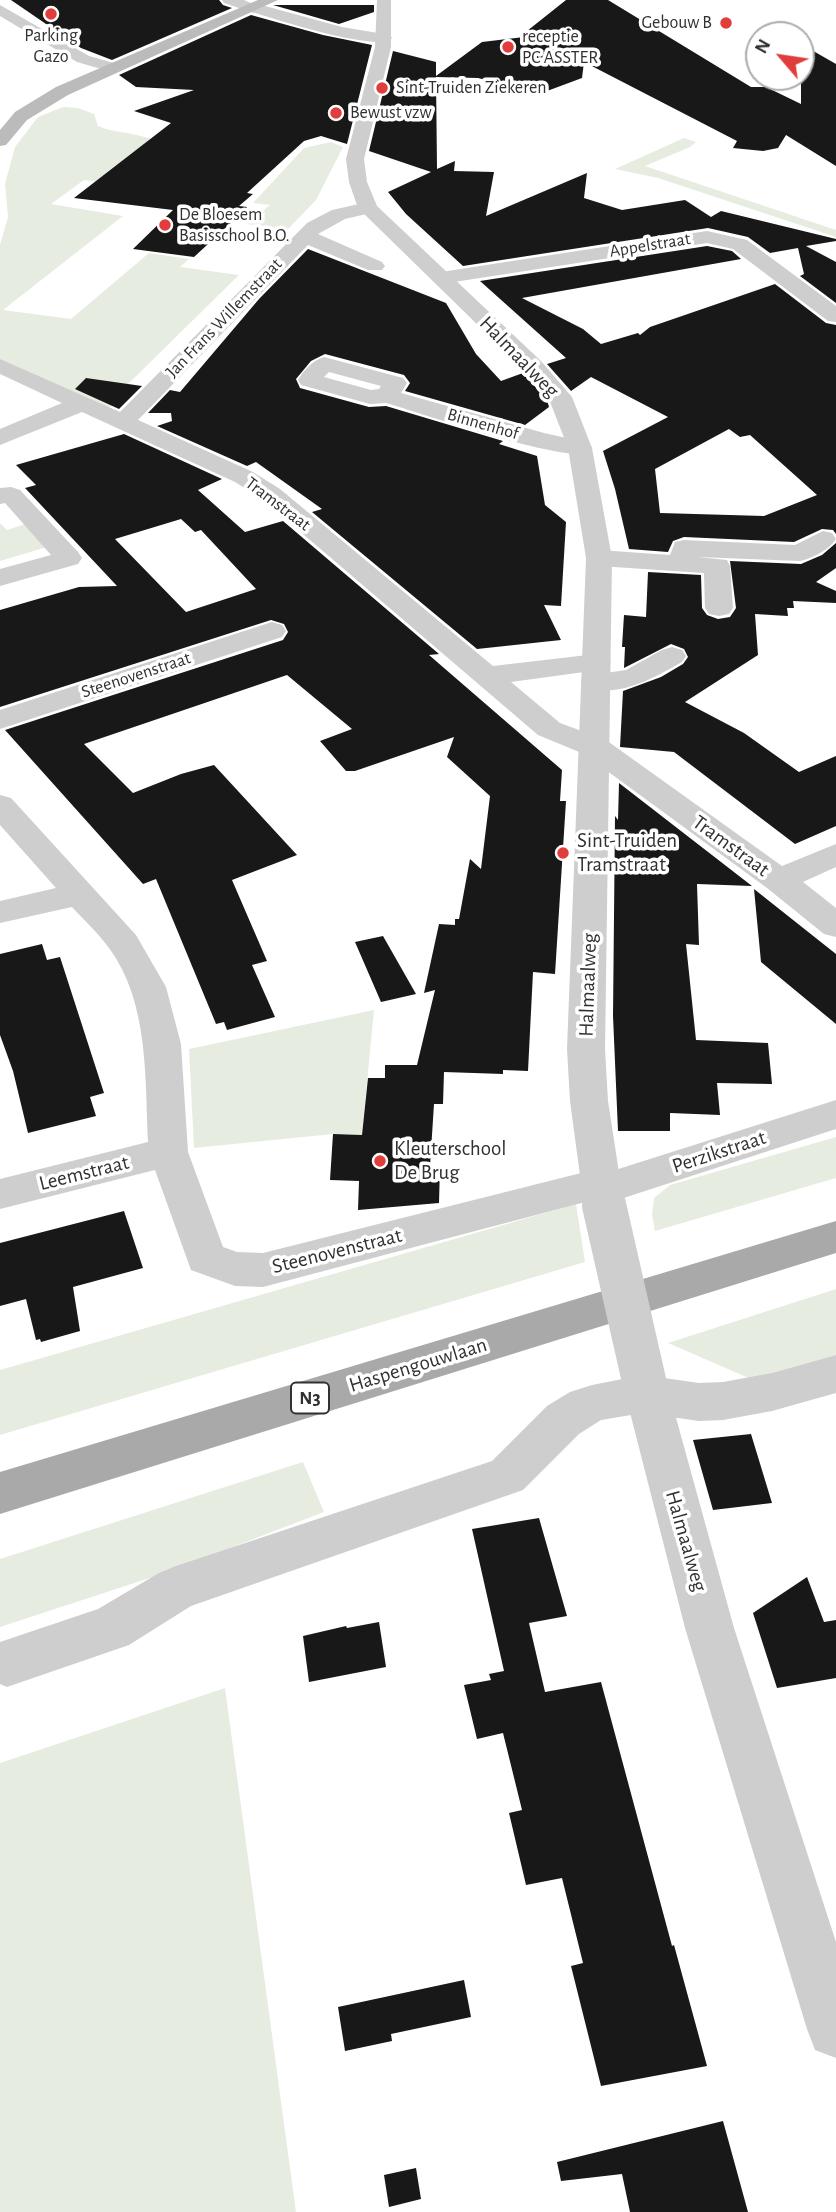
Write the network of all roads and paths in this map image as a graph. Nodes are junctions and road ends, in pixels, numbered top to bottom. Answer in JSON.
{"nodes":[{"id":1,"x":229,"y":0,"type":"edge"},
{"id":2,"x":271,"y":0,"type":"edge"},
{"id":3,"x":384,"y":0,"type":"edge"},
{"id":4,"x":254,"y":8,"type":"junction"},
{"id":5,"x":0,"y":10,"type":"edge"},
{"id":6,"x":384,"y":38,"type":"junction"},
{"id":7,"x":115,"y":68,"type":"junction"},
{"id":8,"x":0,"y":141,"type":"edge"},
{"id":9,"x":368,"y":208,"type":"junction"},
{"id":10,"x":305,"y":236,"type":"junction"},
{"id":11,"x":375,"y":266,"type":"dead end"},
{"id":12,"x":441,"y":278,"type":"junction"},
{"id":13,"x":836,"y":316,"type":"edge"},
{"id":14,"x":0,"y":366,"type":"edge"},
{"id":15,"x":387,"y":396,"type":"dead end"},
{"id":16,"x":80,"y":404,"type":"junction"},
{"id":17,"x":123,"y":422,"type":"junction"},
{"id":18,"x":0,"y":438,"type":"edge"},
{"id":19,"x":580,"y":448,"type":"junction"},
{"id":20,"x":0,"y":496,"type":"edge"},
{"id":21,"x":823,"y":539,"type":"dead end"},
{"id":22,"x":599,"y":558,"type":"junction"},
{"id":23,"x":683,"y":564,"type":"junction"},
{"id":24,"x":0,"y":578,"type":"edge"},
{"id":25,"x":719,"y":608,"type":"dead end"},
{"id":26,"x":272,"y":631,"type":"dead end"},
{"id":27,"x":672,"y":656,"type":"dead end"},
{"id":28,"x":596,"y":673,"type":"junction"},
{"id":29,"x":486,"y":676,"type":"junction"},
{"id":30,"x":0,"y":720,"type":"edge"},
{"id":31,"x":595,"y":747,"type":"junction"},
{"id":32,"x":0,"y":804,"type":"edge"},
{"id":33,"x":836,"y":854,"type":"edge"},
{"id":34,"x":779,"y":880,"type":"junction"},
{"id":35,"x":81,"y":894,"type":"junction"},
{"id":36,"x":0,"y":912,"type":"edge"},
{"id":37,"x":836,"y":926,"type":"edge"},
{"id":38,"x":836,"y":1114,"type":"edge"},
{"id":39,"x":168,"y":1152,"type":"junction"},
{"id":40,"x":602,"y":1193,"type":"junction"},
{"id":41,"x":0,"y":1194,"type":"edge"},
{"id":42,"x":836,"y":1237,"type":"edge"},
{"id":43,"x":836,"y":1374,"type":"edge"},
{"id":44,"x":646,"y":1389,"type":"junction"},
{"id":45,"x":0,"y":1493,"type":"edge"},
{"id":46,"x":7,"y":1663,"type":"dead end"},
{"id":47,"x":836,"y":2029,"type":"edge"}],
"edges":[{"from":1,"to":4,"type":"street"},
{"from":2,"to":4,"type":"main road"},
{"from":3,"to":6,"type":"street","name":"Halmaalweg"},
{"from":4,"to":6,"type":"street"},
{"from":4,"to":7,"type":"main road"},
{"from":5,"to":7,"type":"street"},
{"from":6,"to":9,"type":"street","name":"Halmaalweg"},
{"from":7,"to":8,"type":"main road"},
{"from":9,"to":10,"type":"street","name":"Jan Frans Willemstraat"},
{"from":9,"to":12,"type":"street","name":"Halmaalweg"},
{"from":10,"to":11,"type":"street"},
{"from":10,"to":17,"type":"street","name":"Jan Frans Willemstraat"},
{"from":12,"to":13,"type":"street","name":"Appelstraat"},
{"from":12,"to":19,"type":"street","name":"Halmaalweg"},
{"from":14,"to":16,"type":"street","name":"Tramstraat"},
{"from":15,"to":19,"type":"street","name":"Binnenhof"},
{"from":16,"to":17,"type":"street","name":"Tramstraat"},
{"from":16,"to":18,"type":"street"},
{"from":17,"to":29,"type":"street","name":"Tramstraat"},
{"from":19,"to":22,"type":"street","name":"Halmaalweg"},
{"from":20,"to":24,"type":"street"},
{"from":21,"to":23,"type":"street"},
{"from":22,"to":23,"type":"street"},
{"from":22,"to":28,"type":"street","name":"Halmaalweg"},
{"from":23,"to":25,"type":"street"},
{"from":26,"to":30,"type":"street","name":"Steenovenstraat"},
{"from":27,"to":28,"type":"street"},
{"from":28,"to":29,"type":"street"},
{"from":28,"to":31,"type":"street","name":"Halmaalweg"},
{"from":29,"to":31,"type":"street","name":"Tramstraat"},
{"from":31,"to":34,"type":"street","name":"Tramstraat"},
{"from":31,"to":40,"type":"street","name":"Halmaalweg"},
{"from":32,"to":35,"type":"street","name":"Steenovenstraat"},
{"from":33,"to":34,"type":"street"},
{"from":34,"to":37,"type":"street","name":"Tramstraat"},
{"from":35,"to":36,"type":"street"},
{"from":35,"to":39,"type":"street","name":"Steenovenstraat"},
{"from":38,"to":40,"type":"street","name":"Perzikstraat"},
{"from":39,"to":40,"type":"street","name":"Steenovenstraat"},
{"from":39,"to":41,"type":"street","name":"Leemstraat"},
{"from":40,"to":44,"type":"street","name":"Halmaalweg","bridge":true},
{"from":42,"to":45,"type":"main road","name":"Haspengouwlaan","number":"N3"},
{"from":43,"to":44,"type":"street"},
{"from":44,"to":46,"type":"street"},
{"from":44,"to":47,"type":"street","name":"Halmaalweg"}]}
